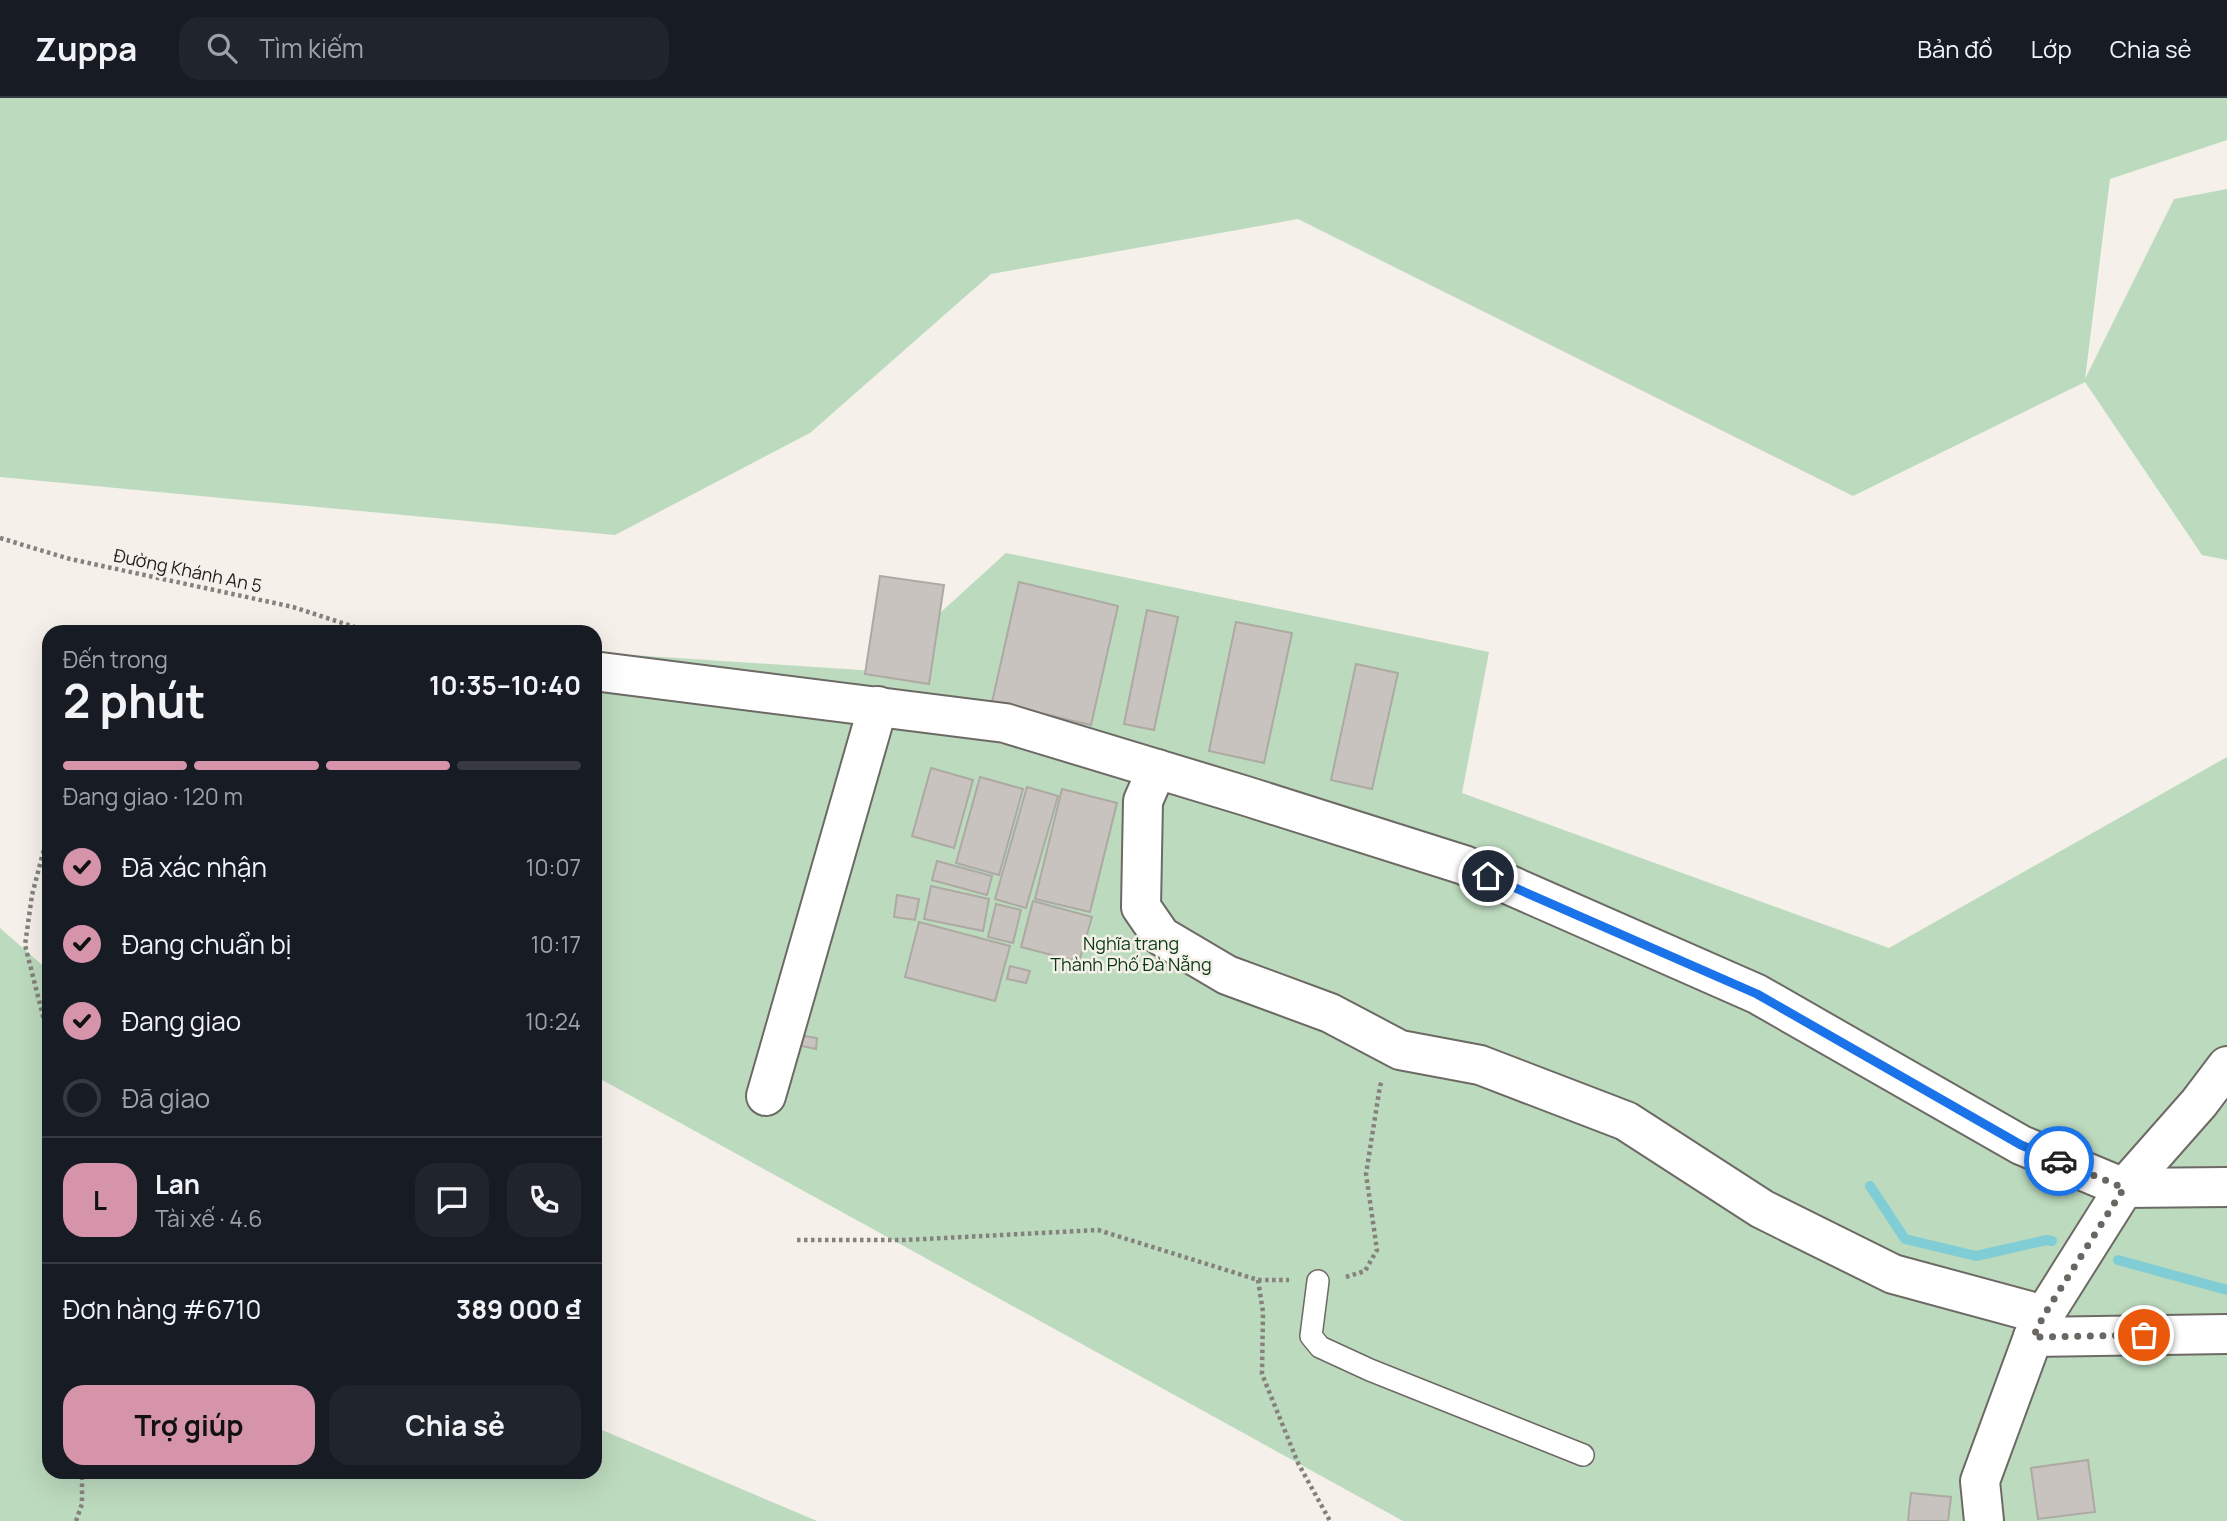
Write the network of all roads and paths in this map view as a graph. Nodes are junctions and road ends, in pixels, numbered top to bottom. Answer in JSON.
{"nodes":[{"id":1,"x":0,"y":538,"type":"edge"},
{"id":2,"x":348,"y":625,"type":"edge"},
{"id":3,"x":602,"y":672,"type":"edge"},
{"id":4,"x":878,"y":706,"type":"junction"},
{"id":5,"x":1157,"y":769,"type":"junction"},
{"id":6,"x":42,"y":857,"type":"edge"},
{"id":7,"x":42,"y":1013,"type":"edge"},
{"id":8,"x":1400,"y":1050,"type":"junction"},
{"id":9,"x":2227,"y":1066,"type":"edge"},
{"id":10,"x":765,"y":1096,"type":"dead end"},
{"id":11,"x":2227,"y":1187,"type":"edge"},
{"id":12,"x":2124,"y":1188,"type":"junction"},
{"id":13,"x":797,"y":1240,"type":"dead end"},
{"id":14,"x":1258,"y":1280,"type":"junction"},
{"id":15,"x":1318,"y":1281,"type":"junction"},
{"id":16,"x":2039,"y":1326,"type":"junction"},
{"id":17,"x":2227,"y":1334,"type":"edge"},
{"id":18,"x":1583,"y":1455,"type":"dead end"},
{"id":19,"x":82,"y":1479,"type":"edge"},
{"id":20,"x":76,"y":1521,"type":"edge"},
{"id":21,"x":1330,"y":1521,"type":"edge"},
{"id":22,"x":1984,"y":1521,"type":"edge"}],
"edges":[{"from":1,"to":2,"type":"path","name":"Đường Khánh An 5"},
{"from":3,"to":4,"type":"street"},
{"from":4,"to":5,"type":"street"},
{"from":4,"to":10,"type":"street"},
{"from":5,"to":8,"type":"street"},
{"from":5,"to":12,"type":"street"},
{"from":6,"to":7,"type":"path"},
{"from":8,"to":15,"type":"path"},
{"from":8,"to":16,"type":"street"},
{"from":9,"to":12,"type":"street"},
{"from":11,"to":12,"type":"street"},
{"from":12,"to":16,"type":"street"},
{"from":13,"to":14,"type":"path"},
{"from":14,"to":15,"type":"path"},
{"from":14,"to":21,"type":"path"},
{"from":15,"to":18,"type":"lane"},
{"from":16,"to":17,"type":"street"},
{"from":16,"to":22,"type":"street"},
{"from":19,"to":20,"type":"path"}]}
